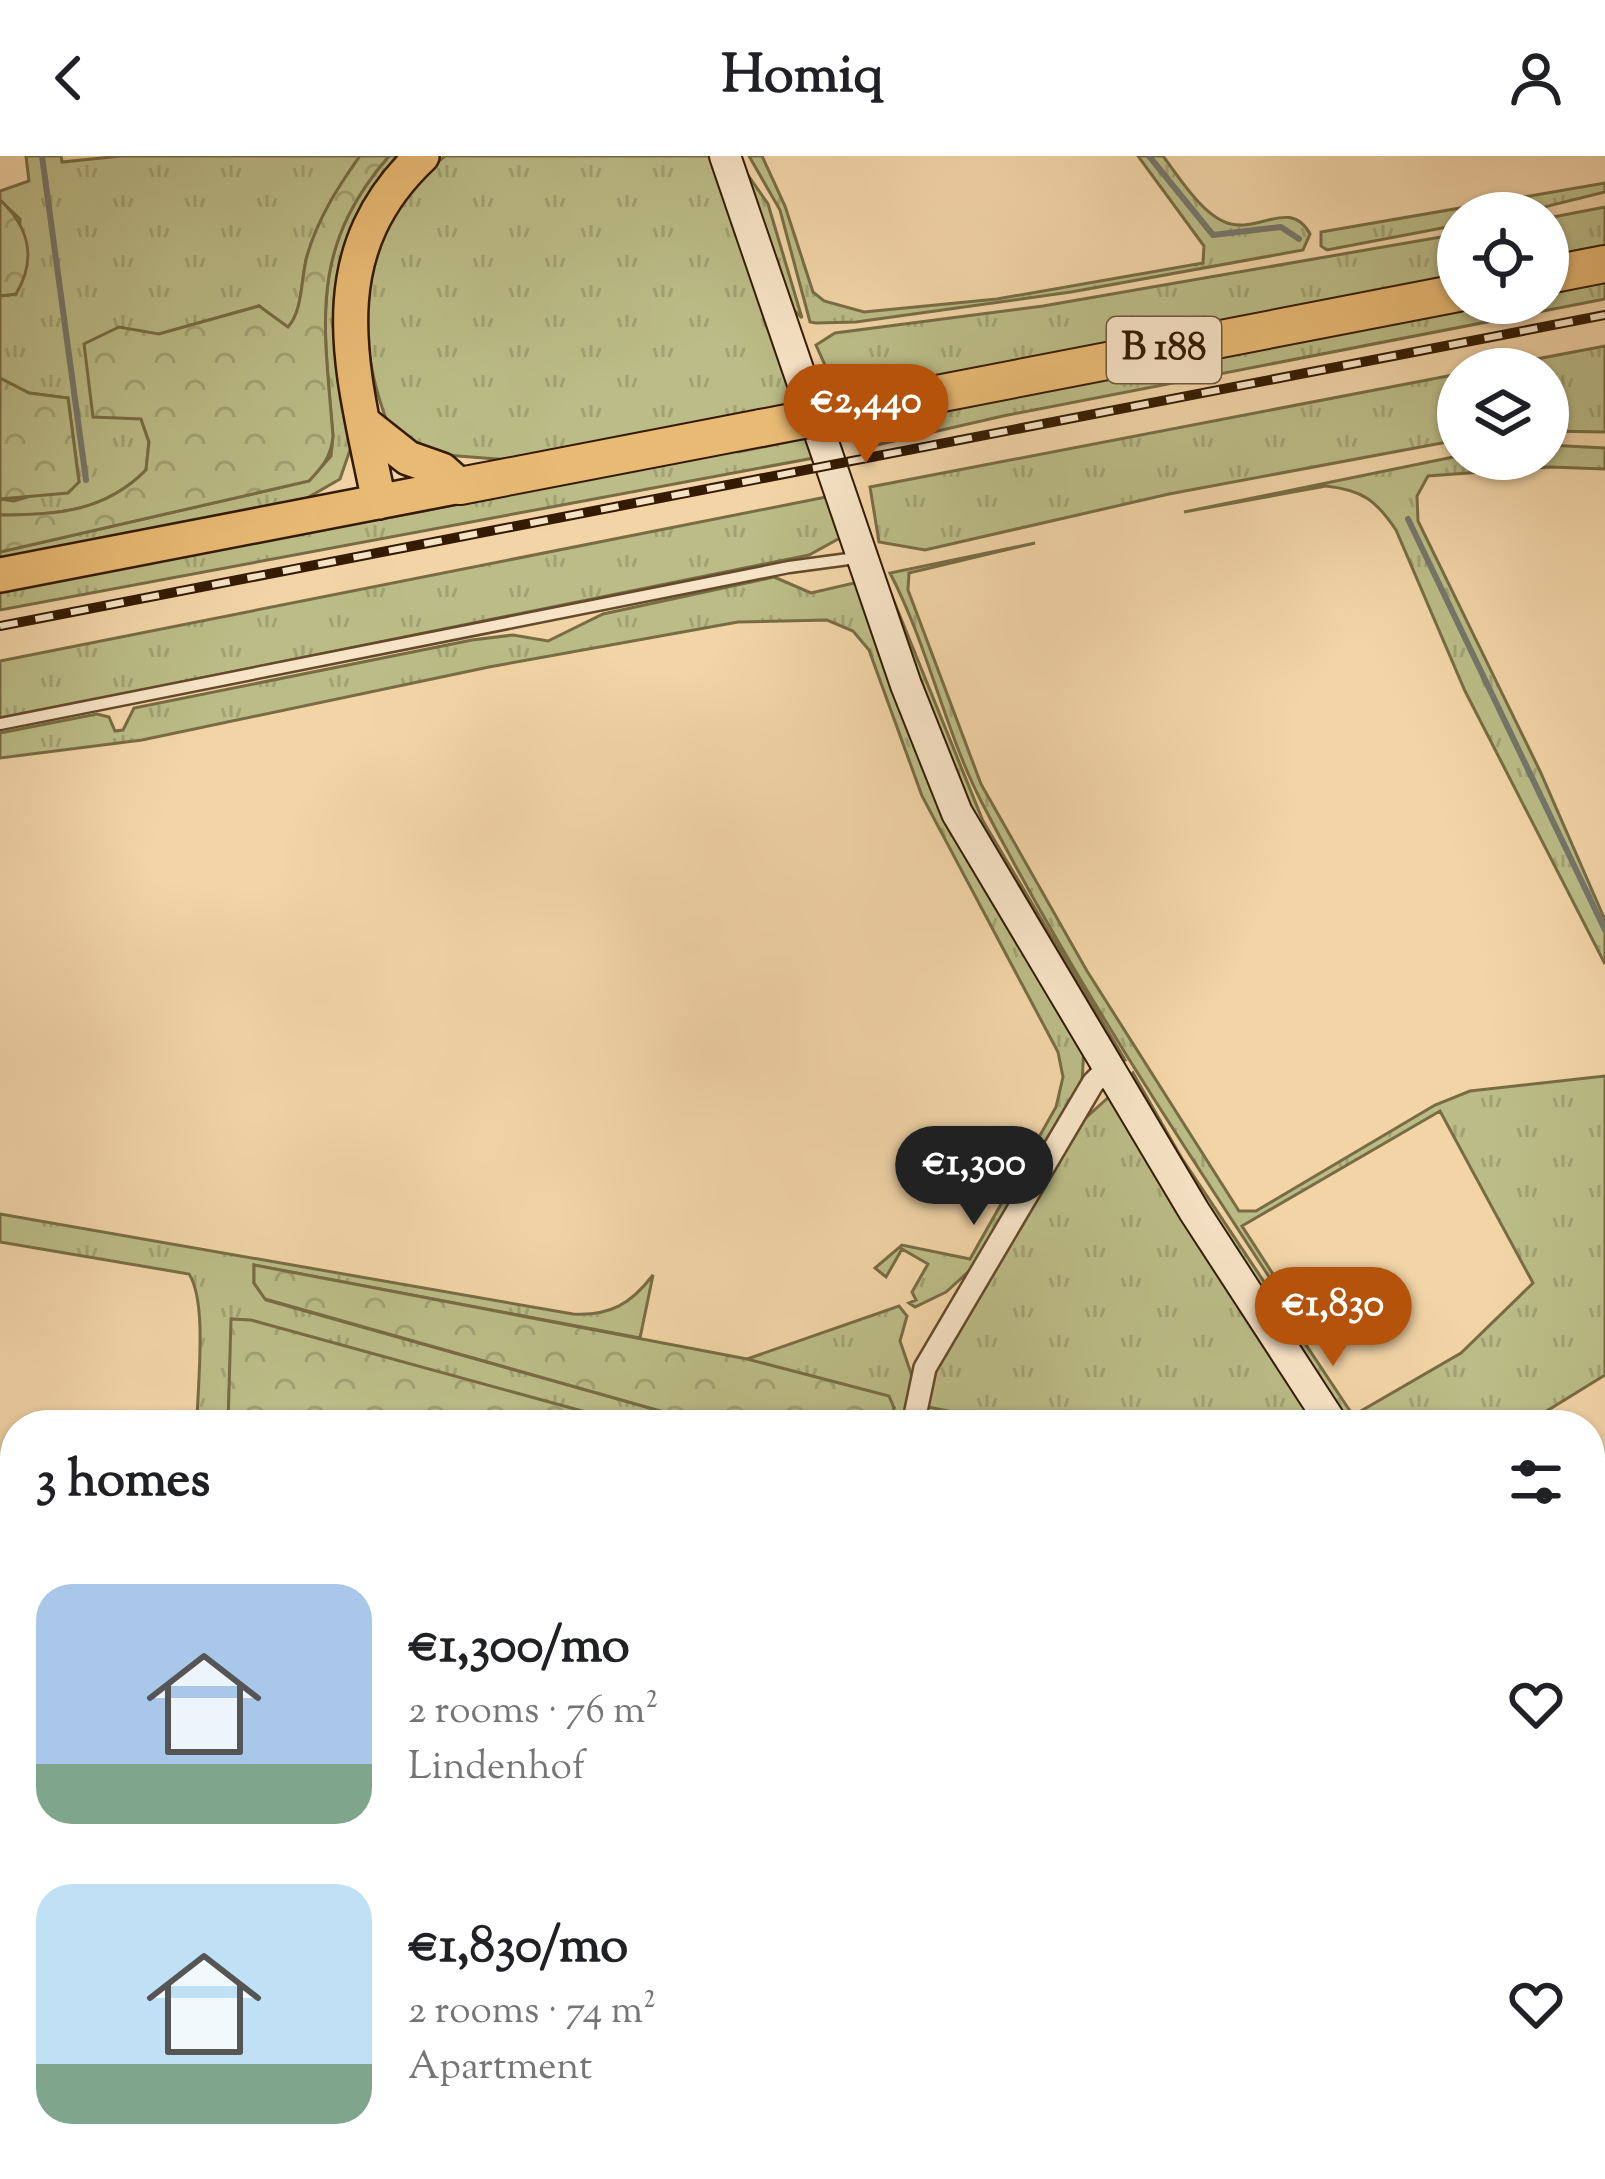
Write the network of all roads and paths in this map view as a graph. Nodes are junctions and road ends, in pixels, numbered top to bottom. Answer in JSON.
{"nodes":[{"id":1,"x":422,"y":156,"type":"edge"},
{"id":2,"x":724,"y":156,"type":"edge"},
{"id":3,"x":1605,"y":264,"type":"edge"},
{"id":4,"x":1569,"y":271,"type":"edge"},
{"id":5,"x":1437,"y":297,"type":"edge"},
{"id":6,"x":365,"y":424,"type":"junction"},
{"id":7,"x":460,"y":487,"type":"junction"},
{"id":8,"x":380,"y":502,"type":"junction"},
{"id":9,"x":863,"y":558,"type":"junction"},
{"id":10,"x":0,"y":575,"type":"edge"},
{"id":11,"x":0,"y":724,"type":"edge"},
{"id":12,"x":1107,"y":1069,"type":"junction"},
{"id":13,"x":916,"y":1410,"type":"edge"},
{"id":14,"x":1323,"y":1410,"type":"edge"}],
"edges":[{"from":1,"to":6,"type":"main road"},
{"from":2,"to":9,"type":"main road"},
{"from":3,"to":4,"type":"highway"},
{"from":5,"to":7,"type":"highway","number":"B 188","bridge":true},
{"from":6,"to":7,"type":"main road"},
{"from":6,"to":8,"type":"main road"},
{"from":7,"to":8,"type":"main road","number":"B 188"},
{"from":8,"to":10,"type":"main road","number":"B 188"},
{"from":9,"to":11,"type":"lane"},
{"from":9,"to":12,"type":"main road"},
{"from":12,"to":13,"type":"street"},
{"from":12,"to":14,"type":"main road"}]}
